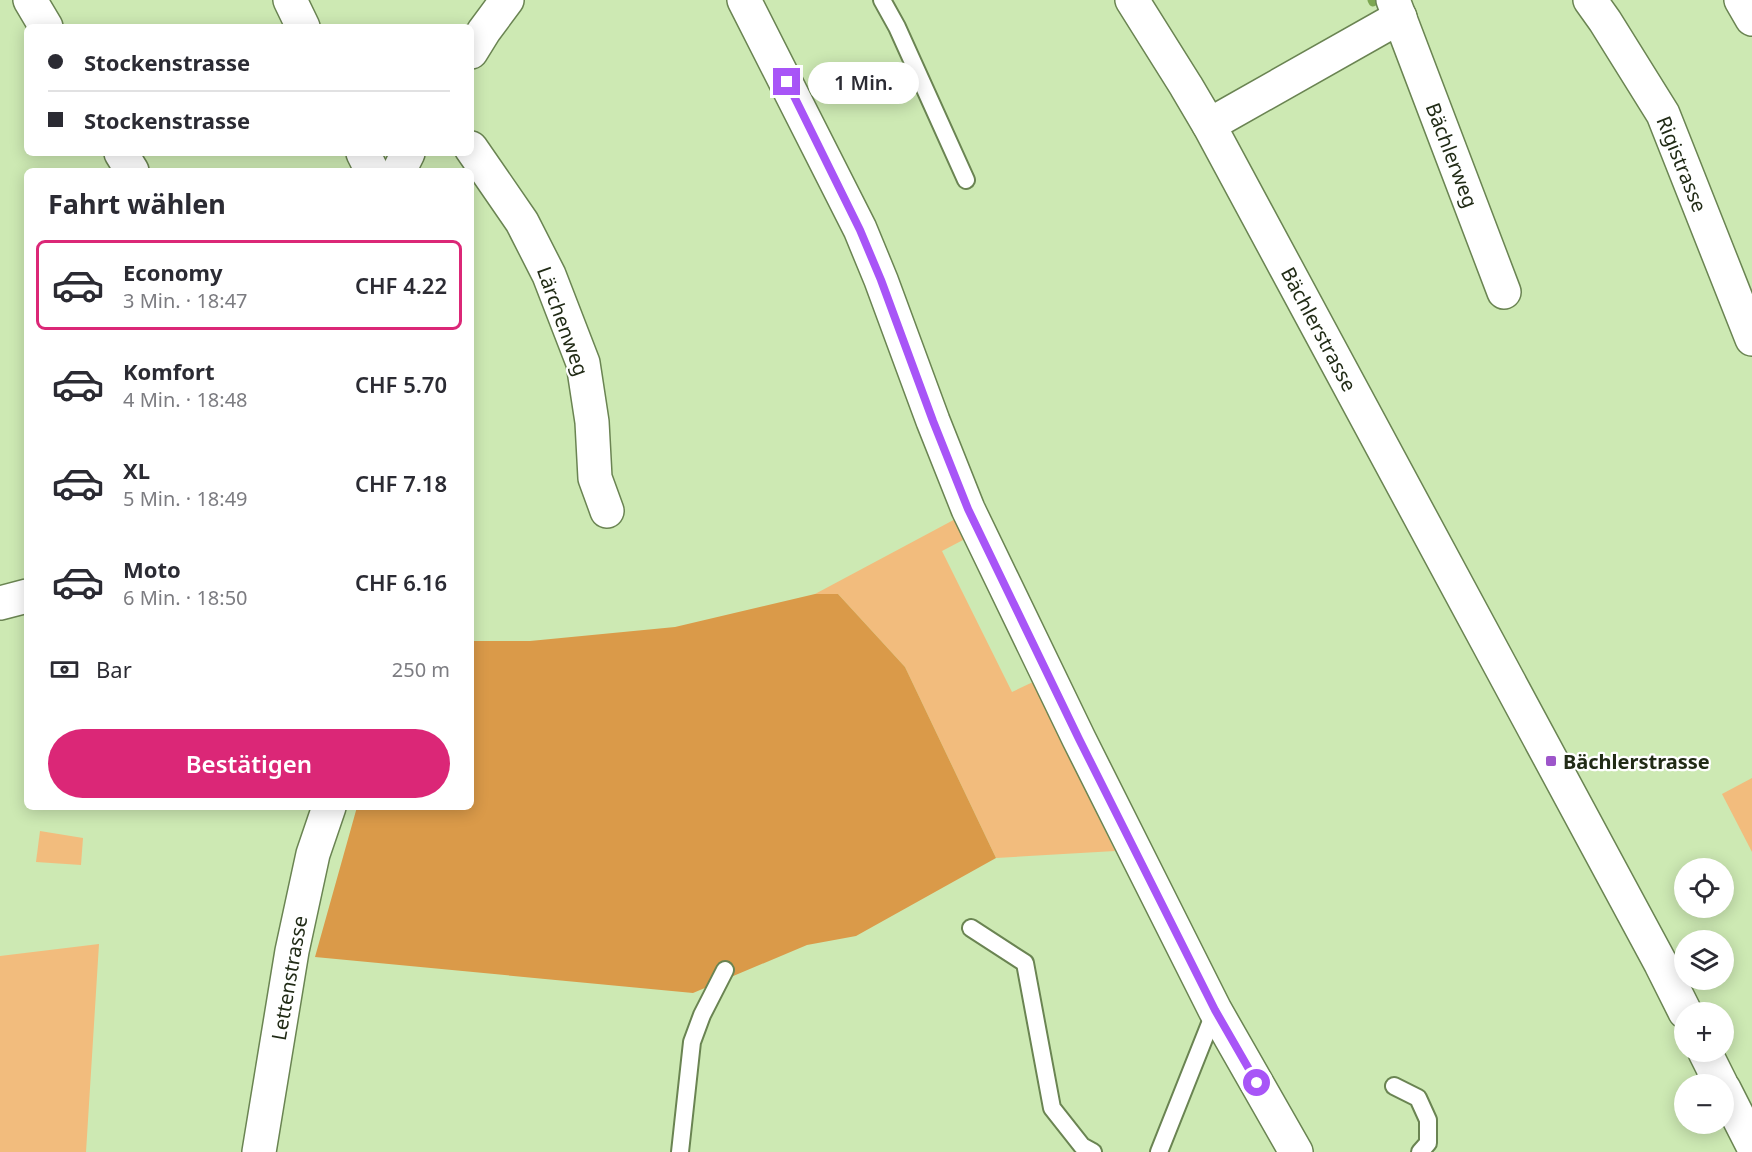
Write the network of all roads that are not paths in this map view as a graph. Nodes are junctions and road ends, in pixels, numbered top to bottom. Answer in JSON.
{"nodes":[{"id":1,"x":30,"y":0,"type":"edge"},
{"id":2,"x":290,"y":0,"type":"edge"},
{"id":3,"x":507,"y":0,"type":"edge"},
{"id":4,"x":744,"y":0,"type":"edge"},
{"id":5,"x":882,"y":0,"type":"edge"},
{"id":6,"x":1131,"y":0,"type":"edge"},
{"id":7,"x":1590,"y":0,"type":"edge"},
{"id":8,"x":1741,"y":0,"type":"edge"},
{"id":9,"x":1397,"y":8,"type":"edge"},
{"id":10,"x":1752,"y":19,"type":"edge"},
{"id":11,"x":43,"y":24,"type":"edge"},
{"id":12,"x":302,"y":24,"type":"edge"},
{"id":13,"x":475,"y":41,"type":"edge"},
{"id":14,"x":1209,"y":125,"type":"junction"},
{"id":15,"x":474,"y":152,"type":"edge"},
{"id":16,"x":966,"y":180,"type":"dead end"},
{"id":17,"x":1504,"y":292,"type":"dead end"},
{"id":18,"x":1752,"y":339,"type":"edge"},
{"id":19,"x":607,"y":511,"type":"dead end"},
{"id":20,"x":24,"y":597,"type":"edge"},
{"id":21,"x":0,"y":603,"type":"edge"},
{"id":22,"x":328,"y":810,"type":"edge"},
{"id":23,"x":970,"y":928,"type":"dead end"},
{"id":24,"x":725,"y":970,"type":"dead end"},
{"id":25,"x":1680,"y":1002,"type":"edge"},
{"id":26,"x":1215,"y":1010,"type":"junction"},
{"id":27,"x":1394,"y":1086,"type":"dead end"},
{"id":28,"x":1734,"y":1109,"type":"edge"},
{"id":29,"x":1752,"y":1144,"type":"edge"},
{"id":30,"x":259,"y":1152,"type":"edge"},
{"id":31,"x":680,"y":1152,"type":"edge"},
{"id":32,"x":1093,"y":1152,"type":"edge"},
{"id":33,"x":1159,"y":1152,"type":"edge"},
{"id":34,"x":1296,"y":1152,"type":"edge"},
{"id":35,"x":1420,"y":1152,"type":"edge"}],
"edges":[{"from":1,"to":11,"type":"street"},
{"from":2,"to":12,"type":"street"},
{"from":3,"to":13,"type":"street"},
{"from":4,"to":26,"type":"street"},
{"from":5,"to":16,"type":"lane"},
{"from":6,"to":14,"type":"street","name":"Bächlerstrasse"},
{"from":7,"to":18,"type":"street","name":"Rigistrasse"},
{"from":8,"to":10,"type":"street"},
{"from":9,"to":14,"type":"street","name":"Bächlerweg"},
{"from":9,"to":17,"type":"street","name":"Bächlerweg"},
{"from":14,"to":25,"type":"street","name":"Bächlerstrasse"},
{"from":15,"to":19,"type":"street","name":"Lärchenweg"},
{"from":20,"to":21,"type":"street"},
{"from":22,"to":30,"type":"street","name":"Lettenstrasse"},
{"from":23,"to":32,"type":"lane"},
{"from":24,"to":31,"type":"lane"},
{"from":26,"to":33,"type":"lane"},
{"from":26,"to":34,"type":"street"},
{"from":27,"to":35,"type":"lane"},
{"from":28,"to":29,"type":"street"}]}
